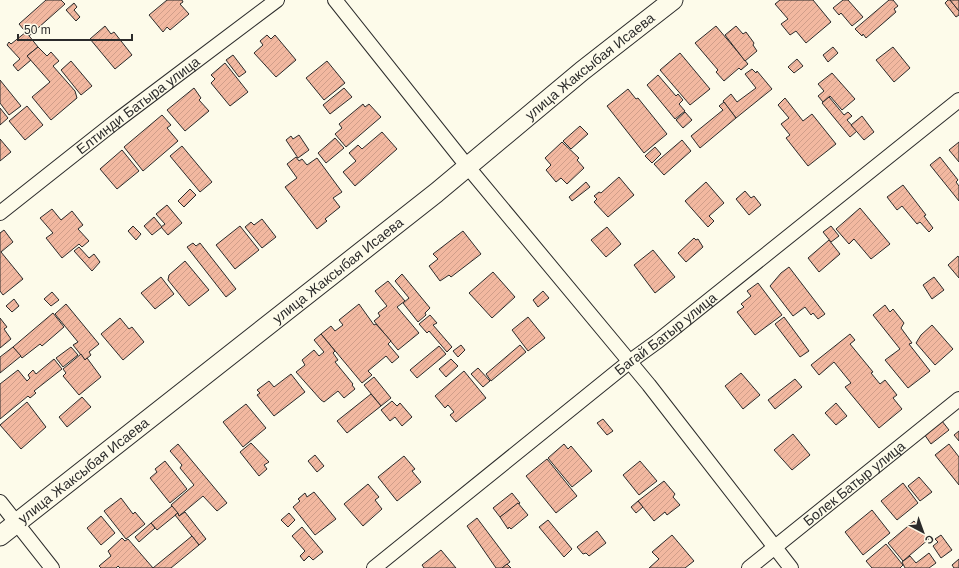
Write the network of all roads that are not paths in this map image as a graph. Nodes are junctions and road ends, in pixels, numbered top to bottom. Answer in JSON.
{"nodes":[{"id":1,"x":277,"y":0,"type":"edge"},
{"id":2,"x":335,"y":0,"type":"edge"},
{"id":3,"x":673,"y":0,"type":"edge"},
{"id":4,"x":959,"y":100,"type":"edge"},
{"id":5,"x":467,"y":166,"type":"junction"},
{"id":6,"x":0,"y":213,"type":"edge"},
{"id":7,"x":629,"y":362,"type":"junction"},
{"id":8,"x":959,"y":399,"type":"edge"},
{"id":9,"x":0,"y":502,"type":"edge"},
{"id":10,"x":16,"y":523,"type":"junction"},
{"id":11,"x":0,"y":536,"type":"edge"},
{"id":12,"x":775,"y":548,"type":"junction"},
{"id":13,"x":52,"y":568,"type":"edge"},
{"id":14,"x":374,"y":568,"type":"edge"},
{"id":15,"x":750,"y":568,"type":"edge"},
{"id":16,"x":791,"y":568,"type":"edge"}],
"edges":[{"from":1,"to":6,"type":"street","name":"Елтинди Батыра улица"},
{"from":2,"to":5,"type":"street"},
{"from":3,"to":5,"type":"street","name":"улица Жаксыбая Исаева"},
{"from":4,"to":7,"type":"street","name":"Багай Батыр улица"},
{"from":5,"to":7,"type":"street"},
{"from":5,"to":10,"type":"street","name":"улица Жаксыбая Исаева"},
{"from":7,"to":12,"type":"street"},
{"from":7,"to":14,"type":"street","name":"Багай Батыр улица"},
{"from":8,"to":12,"type":"street","name":"Болек Батыр улица"},
{"from":9,"to":10,"type":"street"},
{"from":10,"to":11,"type":"street","name":"улица Жаксыбая Исаева"},
{"from":10,"to":13,"type":"street"},
{"from":12,"to":15,"type":"street","name":"Болек Батыр улица"},
{"from":12,"to":16,"type":"street"}]}
